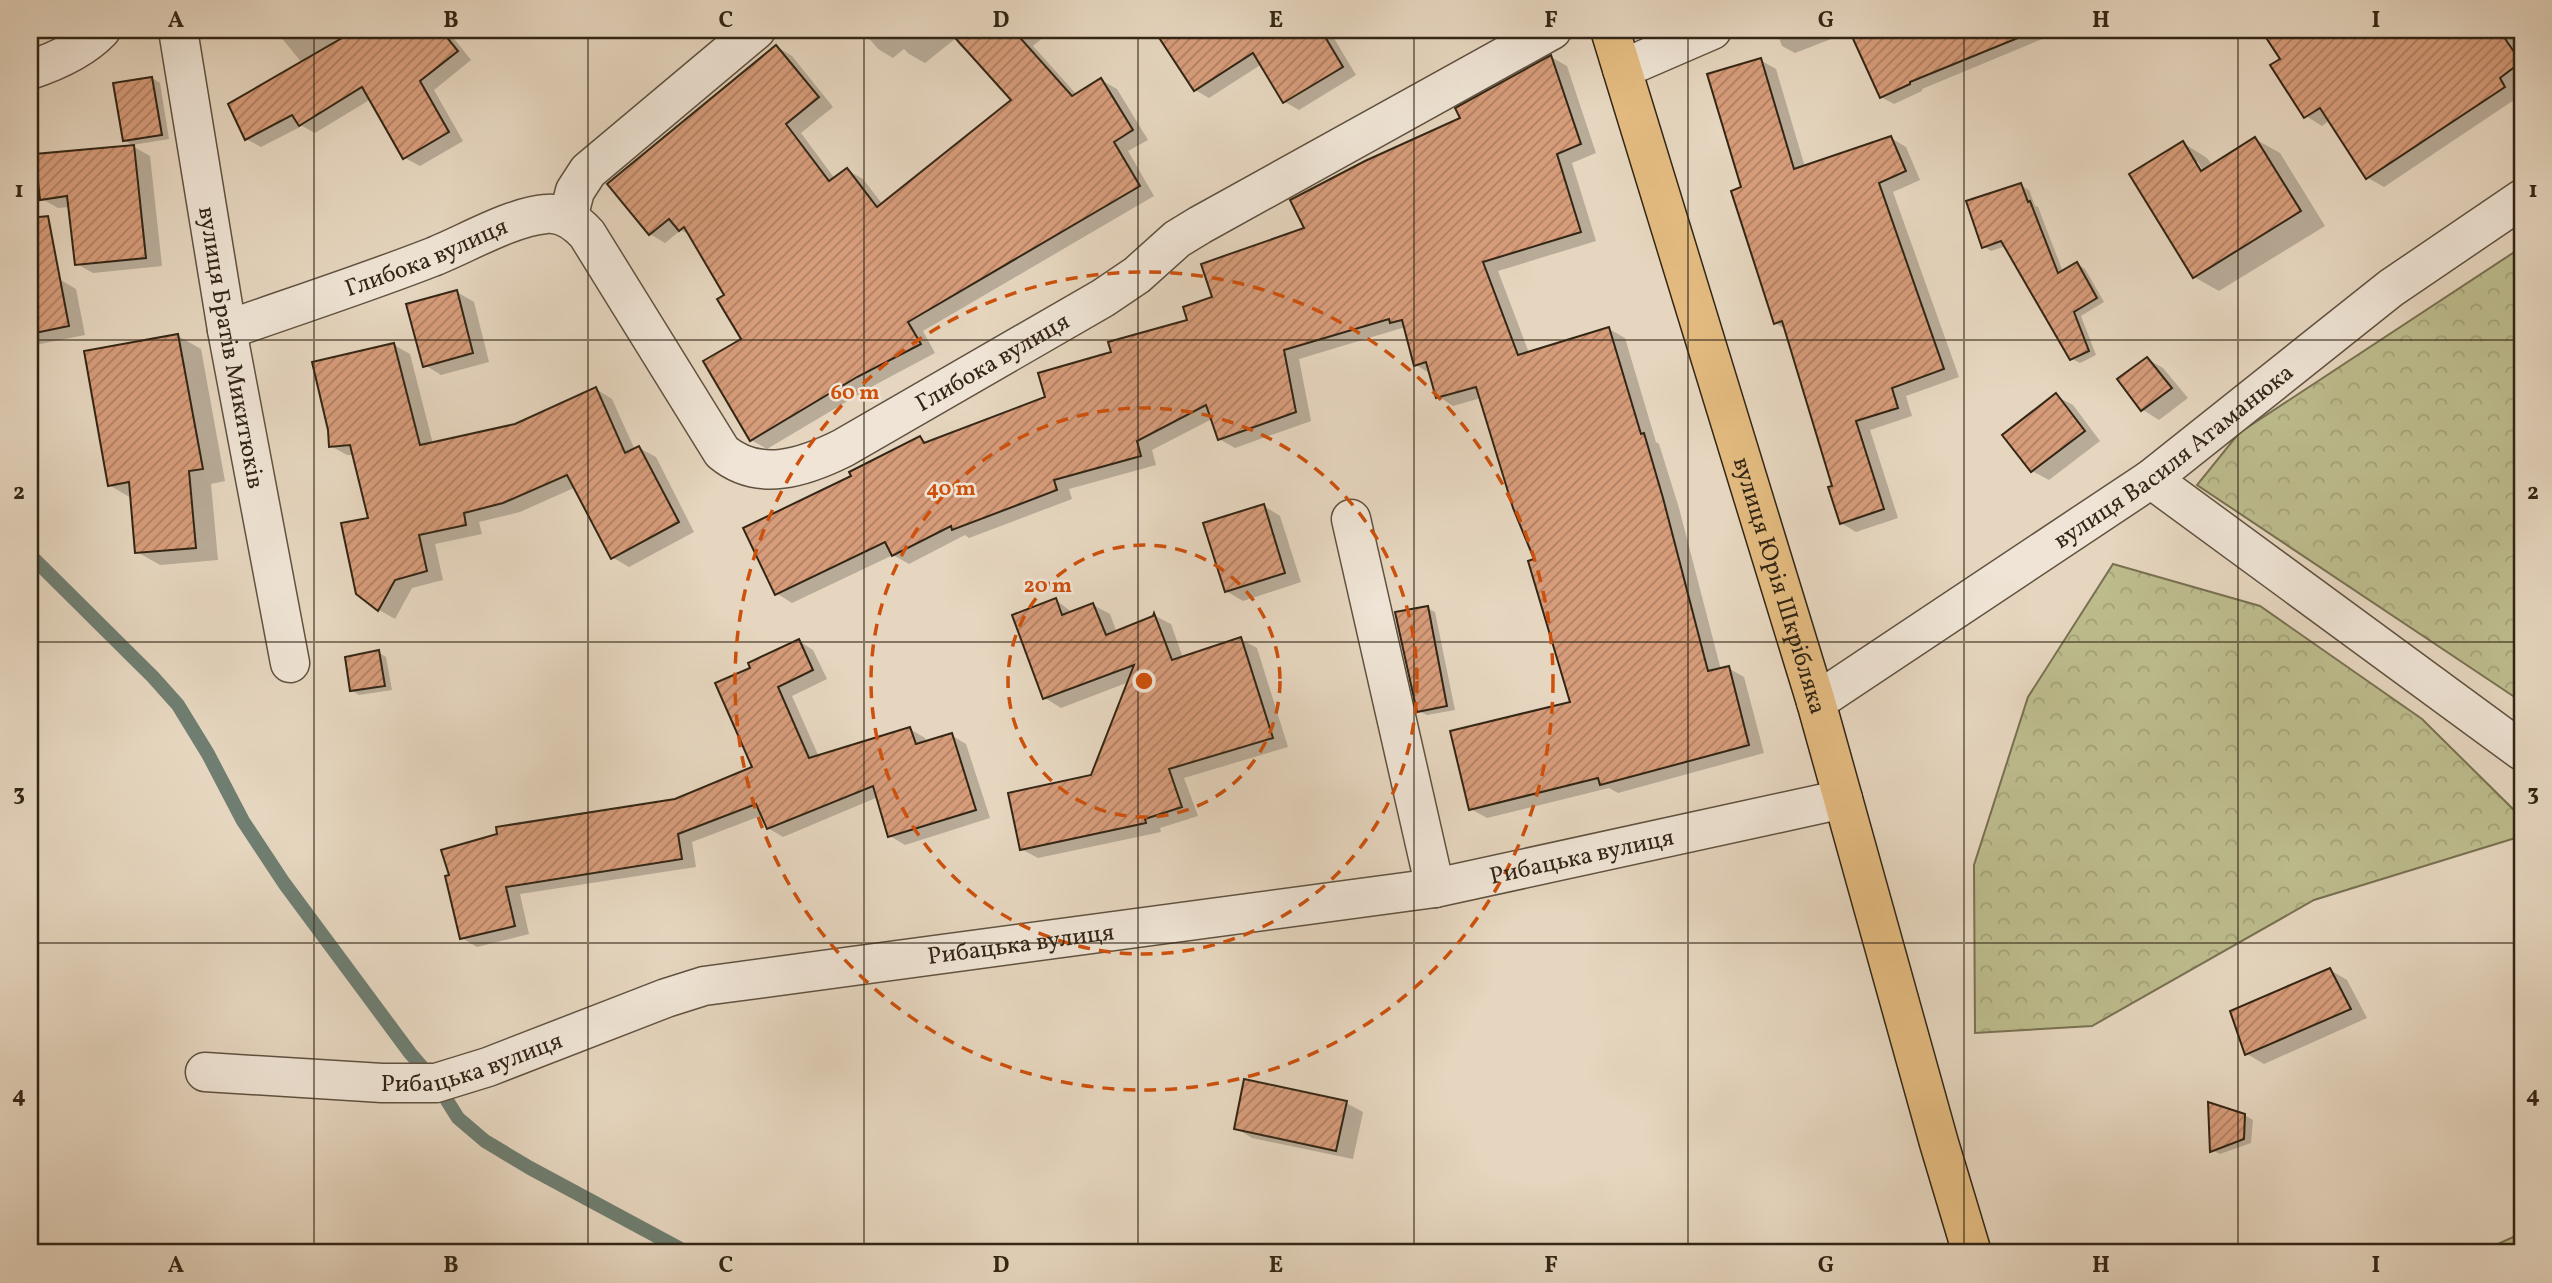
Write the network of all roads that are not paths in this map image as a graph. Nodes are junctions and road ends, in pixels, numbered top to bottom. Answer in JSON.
{"nodes":[{"id":1,"x":100,"y":30,"type":"edge"},
{"id":2,"x":178,"y":30,"type":"edge"},
{"id":3,"x":756,"y":30,"type":"edge"},
{"id":4,"x":1552,"y":30,"type":"edge"},
{"id":5,"x":1610,"y":30,"type":"edge"},
{"id":6,"x":1712,"y":30,"type":"edge"},
{"id":7,"x":1622,"y":69,"type":"junction"},
{"id":8,"x":30,"y":70,"type":"edge"},
{"id":9,"x":2522,"y":199,"type":"edge"},
{"id":10,"x":568,"y":218,"type":"junction"},
{"id":11,"x":227,"y":330,"type":"junction"},
{"id":12,"x":2151,"y":479,"type":"junction"},
{"id":13,"x":1351,"y":519,"type":"dead end"},
{"id":14,"x":290,"y":663,"type":"dead end"},
{"id":15,"x":1816,"y":702,"type":"junction"},
{"id":16,"x":2522,"y":751,"type":"edge"},
{"id":17,"x":1843,"y":799,"type":"junction"},
{"id":18,"x":1435,"y":888,"type":"junction"},
{"id":19,"x":205,"y":1072,"type":"dead end"},
{"id":20,"x":1972,"y":1253,"type":"edge"}],
"edges":[{"from":1,"to":8,"type":"street"},
{"from":2,"to":11,"type":"street","name":"вулиця Братів Микитюків"},
{"from":3,"to":10,"type":"street"},
{"from":4,"to":10,"type":"street","name":"Глибока вулиця"},
{"from":5,"to":7,"type":"main road","name":"вулиця Юрія Шкрібляка"},
{"from":6,"to":7,"type":"street"},
{"from":7,"to":15,"type":"main road","name":"вулиця Юрія Шкрібляка"},
{"from":9,"to":12,"type":"street","name":"вулиця Василя Атаманюка"},
{"from":10,"to":11,"type":"street","name":"Глибока вулиця"},
{"from":11,"to":14,"type":"street","name":"вулиця Братів Микитюків"},
{"from":12,"to":15,"type":"street","name":"вулиця Василя Атаманюка"},
{"from":12,"to":16,"type":"street"},
{"from":13,"to":18,"type":"street"},
{"from":15,"to":17,"type":"main road","name":"вулиця Юрія Шкрібляка"},
{"from":17,"to":18,"type":"street","name":"Рибацька вулиця"},
{"from":17,"to":20,"type":"main road","name":"вулиця Юрія Шкрібляка"},
{"from":18,"to":19,"type":"street","name":"Рибацька вулиця"}]}
